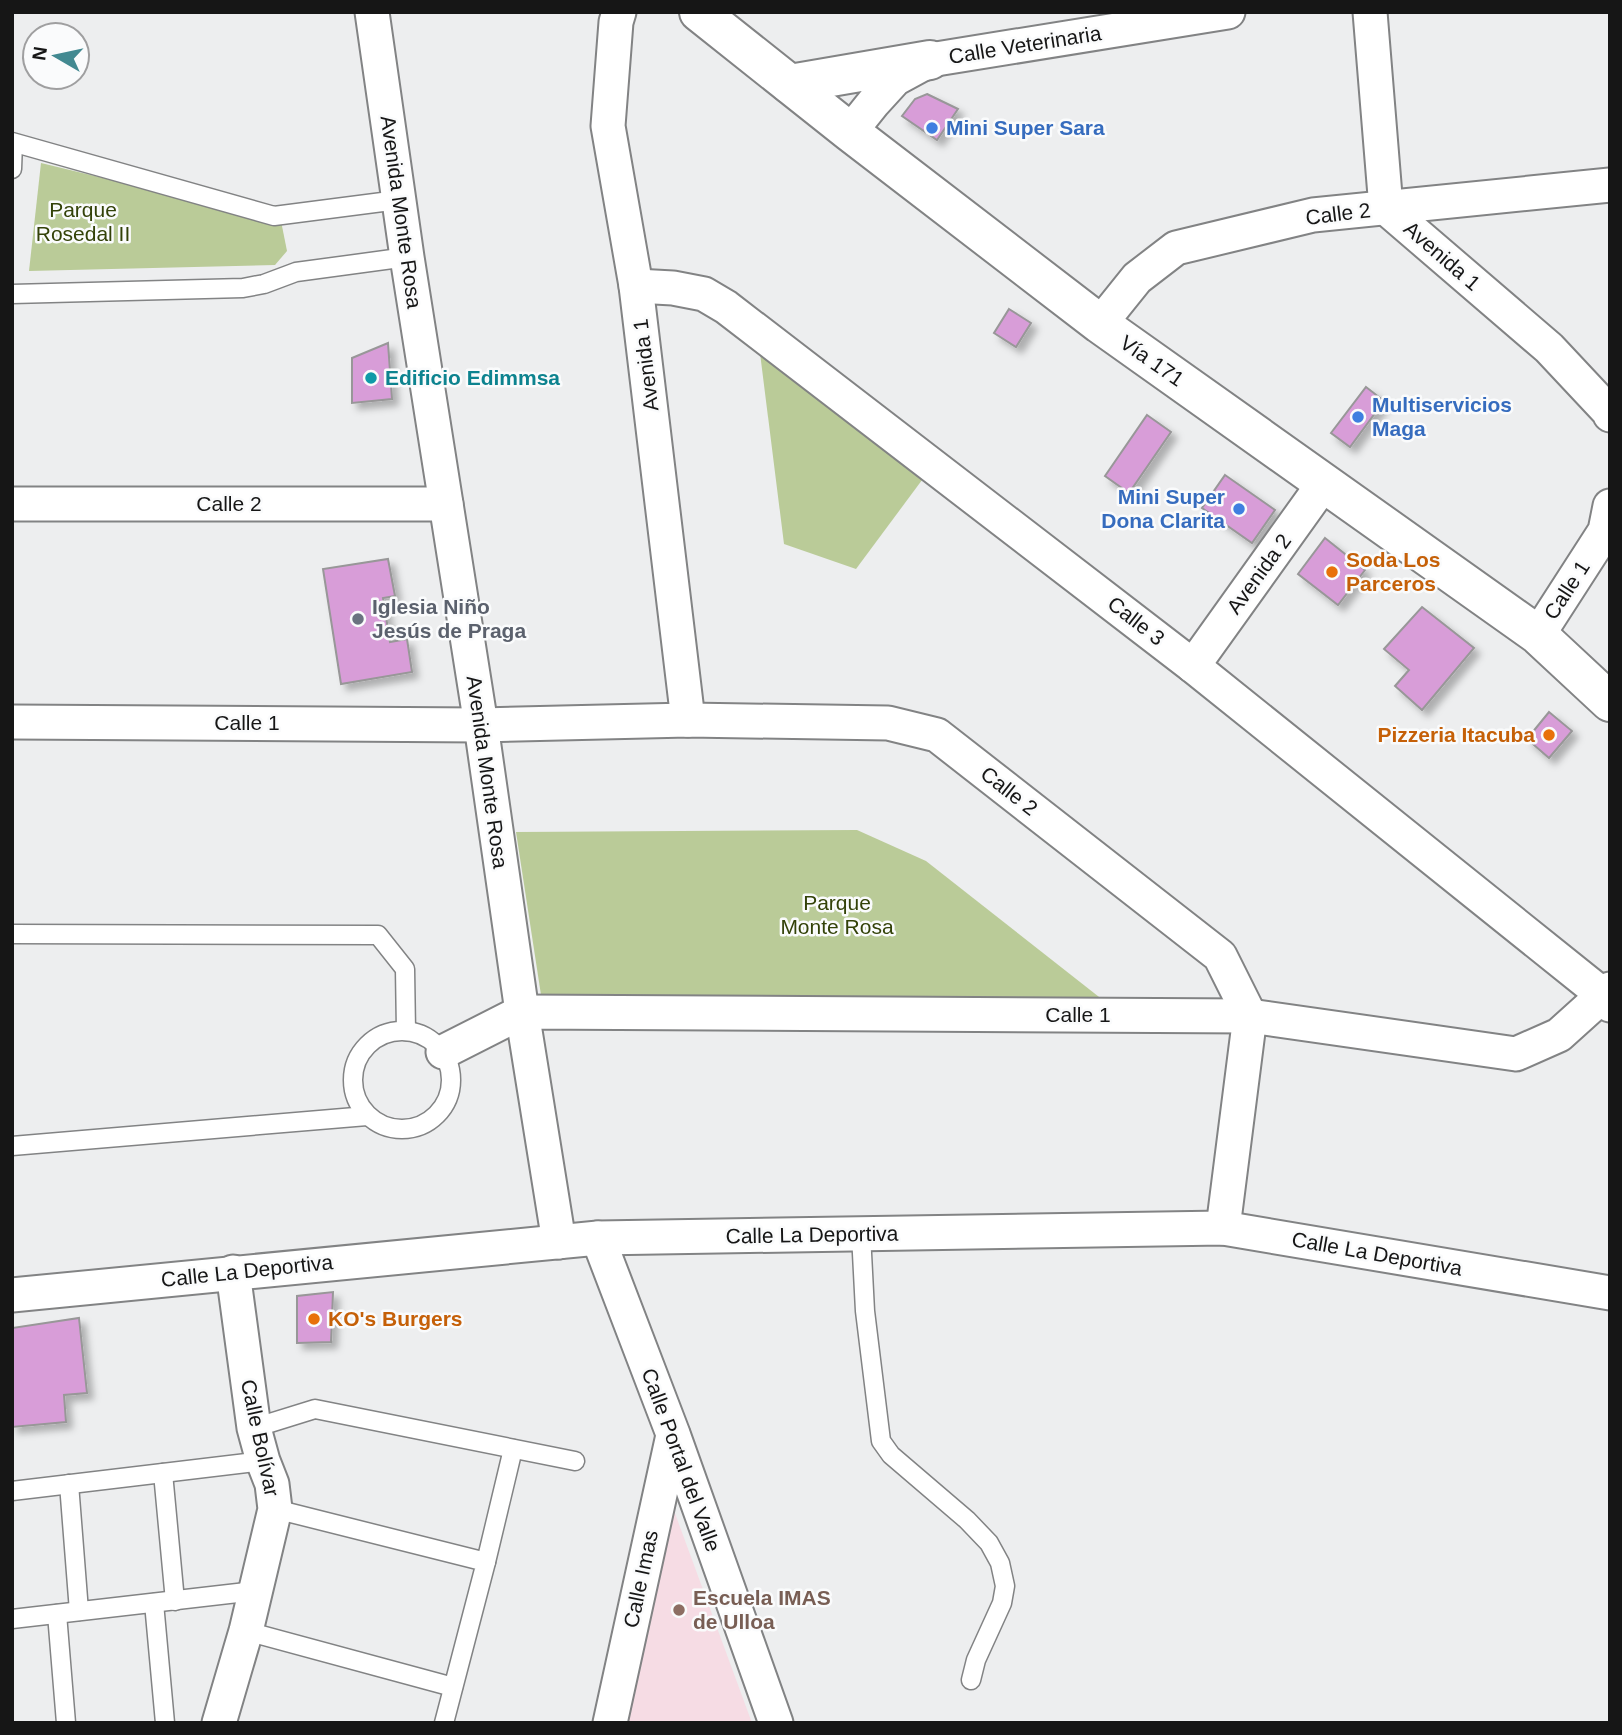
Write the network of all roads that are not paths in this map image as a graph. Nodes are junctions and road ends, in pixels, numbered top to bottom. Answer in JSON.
{"nodes":[{"id":1,"x":372,"y":12,"type":"edge"},
{"id":2,"x":620,"y":12,"type":"edge"},
{"id":3,"x":699,"y":12,"type":"edge"},
{"id":4,"x":1228,"y":12,"type":"edge"},
{"id":5,"x":1370,"y":12,"type":"edge"},
{"id":6,"x":930,"y":60,"type":"junction"},
{"id":7,"x":790,"y":84,"type":"junction"},
{"id":8,"x":850,"y":132,"type":"junction"},
{"id":9,"x":13,"y":143,"type":"edge"},
{"id":10,"x":12,"y":169,"type":"edge"},
{"id":11,"x":1610,"y":185,"type":"edge"},
{"id":12,"x":398,"y":200,"type":"junction"},
{"id":13,"x":1386,"y":208,"type":"junction"},
{"id":14,"x":407,"y":257,"type":"junction"},
{"id":15,"x":636,"y":286,"type":"junction"},
{"id":16,"x":12,"y":294,"type":"edge"},
{"id":17,"x":1100,"y":324,"type":"junction"},
{"id":18,"x":1609,"y":414,"type":"edge"},
{"id":19,"x":1324,"y":483,"type":"junction"},
{"id":20,"x":12,"y":504,"type":"edge"},
{"id":21,"x":446,"y":504,"type":"junction"},
{"id":22,"x":1610,"y":506,"type":"edge"},
{"id":23,"x":1538,"y":635,"type":"junction"},
{"id":24,"x":1194,"y":666,"type":"junction"},
{"id":25,"x":1610,"y":702,"type":"edge"},
{"id":26,"x":688,"y":720,"type":"junction"},
{"id":27,"x":12,"y":722,"type":"edge"},
{"id":28,"x":481,"y":724,"type":"junction"},
{"id":29,"x":12,"y":934,"type":"edge"},
{"id":30,"x":1608,"y":996,"type":"edge"},
{"id":31,"x":522,"y":1012,"type":"junction"},
{"id":32,"x":1250,"y":1016,"type":"junction"},
{"id":33,"x":406,"y":1031,"type":"junction"},
{"id":34,"x":443,"y":1052,"type":"junction"},
{"id":35,"x":367,"y":1116,"type":"junction"},
{"id":36,"x":12,"y":1146,"type":"edge"},
{"id":37,"x":1223,"y":1228,"type":"junction"},
{"id":38,"x":861,"y":1234,"type":"junction"},
{"id":39,"x":598,"y":1238,"type":"junction"},
{"id":40,"x":559,"y":1242,"type":"junction"},
{"id":41,"x":233,"y":1272,"type":"junction"},
{"id":42,"x":1610,"y":1293,"type":"edge"},
{"id":43,"x":12,"y":1294,"type":"edge"},
{"id":44,"x":254,"y":1428,"type":"junction"},
{"id":45,"x":673,"y":1434,"type":"junction"},
{"id":46,"x":513,"y":1449,"type":"junction"},
{"id":47,"x":263,"y":1461,"type":"junction"},
{"id":48,"x":575,"y":1461,"type":"dead end"},
{"id":49,"x":163,"y":1473,"type":"junction"},
{"id":50,"x":69,"y":1484,"type":"junction"},
{"id":51,"x":12,"y":1491,"type":"edge"},
{"id":52,"x":275,"y":1509,"type":"junction"},
{"id":53,"x":486,"y":1562,"type":"junction"},
{"id":54,"x":255,"y":1591,"type":"junction"},
{"id":55,"x":175,"y":1601,"type":"junction"},
{"id":56,"x":154,"y":1603,"type":"junction"},
{"id":57,"x":79,"y":1611,"type":"junction"},
{"id":58,"x":57,"y":1614,"type":"junction"},
{"id":59,"x":12,"y":1619,"type":"edge"},
{"id":60,"x":246,"y":1632,"type":"junction"},
{"id":61,"x":971,"y":1680,"type":"dead end"},
{"id":62,"x":453,"y":1687,"type":"junction"},
{"id":63,"x":66,"y":1723,"type":"edge"},
{"id":64,"x":165,"y":1723,"type":"edge"},
{"id":65,"x":219,"y":1723,"type":"edge"},
{"id":66,"x":444,"y":1723,"type":"edge"},
{"id":67,"x":610,"y":1723,"type":"edge"},
{"id":68,"x":776,"y":1723,"type":"edge"}],
"edges":[{"from":1,"to":12,"type":"street","name":"Avenida Monte Rosa"},
{"from":2,"to":15,"type":"street","name":"Avenida 1"},
{"from":3,"to":7,"type":"main road","name":"Vía 171"},
{"from":4,"to":6,"type":"street","name":"Calle Veterinaria"},
{"from":5,"to":13,"type":"street","name":"Avenida 1"},
{"from":6,"to":7,"type":"main road"},
{"from":6,"to":8,"type":"street","name":"Calle Veterinaria"},
{"from":7,"to":8,"type":"main road","name":"Vía 171"},
{"from":8,"to":17,"type":"main road","name":"Vía 171"},
{"from":9,"to":10,"type":"lane"},
{"from":9,"to":12,"type":"lane"},
{"from":11,"to":13,"type":"street","name":"Calle 2"},
{"from":12,"to":14,"type":"street","name":"Avenida Monte Rosa"},
{"from":13,"to":17,"type":"street","name":"Calle 2"},
{"from":13,"to":18,"type":"street","name":"Avenida 1"},
{"from":14,"to":16,"type":"lane"},
{"from":14,"to":21,"type":"street","name":"Avenida Monte Rosa"},
{"from":15,"to":24,"type":"street","name":"Calle 3"},
{"from":15,"to":26,"type":"street","name":"Avenida 1"},
{"from":17,"to":19,"type":"main road","name":"Vía 171"},
{"from":19,"to":23,"type":"main road","name":"Vía 171"},
{"from":19,"to":24,"type":"street","name":"Avenida 2"},
{"from":20,"to":21,"type":"street","name":"Calle 2"},
{"from":21,"to":28,"type":"street","name":"Avenida Monte Rosa"},
{"from":22,"to":23,"type":"street","name":"Calle 1"},
{"from":23,"to":25,"type":"main road","name":"Vía 171"},
{"from":24,"to":30,"type":"street","name":"Calle 3"},
{"from":26,"to":28,"type":"street","name":"Calle 2"},
{"from":26,"to":32,"type":"street","name":"Calle 2"},
{"from":27,"to":28,"type":"street","name":"Calle 1"},
{"from":28,"to":31,"type":"street","name":"Avenida Monte Rosa"},
{"from":29,"to":33,"type":"lane"},
{"from":30,"to":32,"type":"street","name":"Calle 1"},
{"from":31,"to":32,"type":"street","name":"Calle 1"},
{"from":31,"to":34,"type":"street"},
{"from":31,"to":40,"type":"street","name":"Avenida Monte Rosa"},
{"from":32,"to":37,"type":"street"},
{"from":33,"to":34,"type":"lane"},
{"from":33,"to":35,"type":"lane"},
{"from":34,"to":35,"type":"lane"},
{"from":35,"to":36,"type":"lane"},
{"from":37,"to":38,"type":"street","name":"Calle La Deportiva"},
{"from":37,"to":42,"type":"street","name":"Calle La Deportiva"},
{"from":38,"to":39,"type":"street","name":"Calle La Deportiva"},
{"from":38,"to":61,"type":"lane"},
{"from":39,"to":40,"type":"street","name":"Calle La Deportiva"},
{"from":39,"to":45,"type":"street","name":"Calle Portal del Valle"},
{"from":40,"to":41,"type":"street","name":"Calle La Deportiva"},
{"from":41,"to":43,"type":"street","name":"Calle La Deportiva"},
{"from":41,"to":44,"type":"street","name":"Calle Bolívar"},
{"from":44,"to":46,"type":"lane"},
{"from":44,"to":47,"type":"street","name":"Calle Bolívar"},
{"from":45,"to":67,"type":"street","name":"Calle Imas"},
{"from":45,"to":68,"type":"street","name":"Calle Portal del Valle"},
{"from":46,"to":48,"type":"lane"},
{"from":46,"to":53,"type":"lane"},
{"from":47,"to":49,"type":"lane"},
{"from":47,"to":52,"type":"street","name":"Calle Bolívar"},
{"from":49,"to":50,"type":"lane"},
{"from":49,"to":55,"type":"lane"},
{"from":50,"to":51,"type":"lane"},
{"from":50,"to":57,"type":"lane"},
{"from":52,"to":53,"type":"lane"},
{"from":52,"to":54,"type":"street","name":"Calle Bolívar"},
{"from":53,"to":62,"type":"lane"},
{"from":54,"to":55,"type":"lane"},
{"from":54,"to":60,"type":"street","name":"Calle Bolívar"},
{"from":55,"to":56,"type":"lane"},
{"from":56,"to":57,"type":"lane"},
{"from":56,"to":64,"type":"lane"},
{"from":57,"to":58,"type":"lane"},
{"from":58,"to":59,"type":"lane"},
{"from":58,"to":63,"type":"lane"},
{"from":60,"to":62,"type":"lane"},
{"from":60,"to":65,"type":"street","name":"Calle Bolívar"},
{"from":62,"to":66,"type":"lane"}]}
